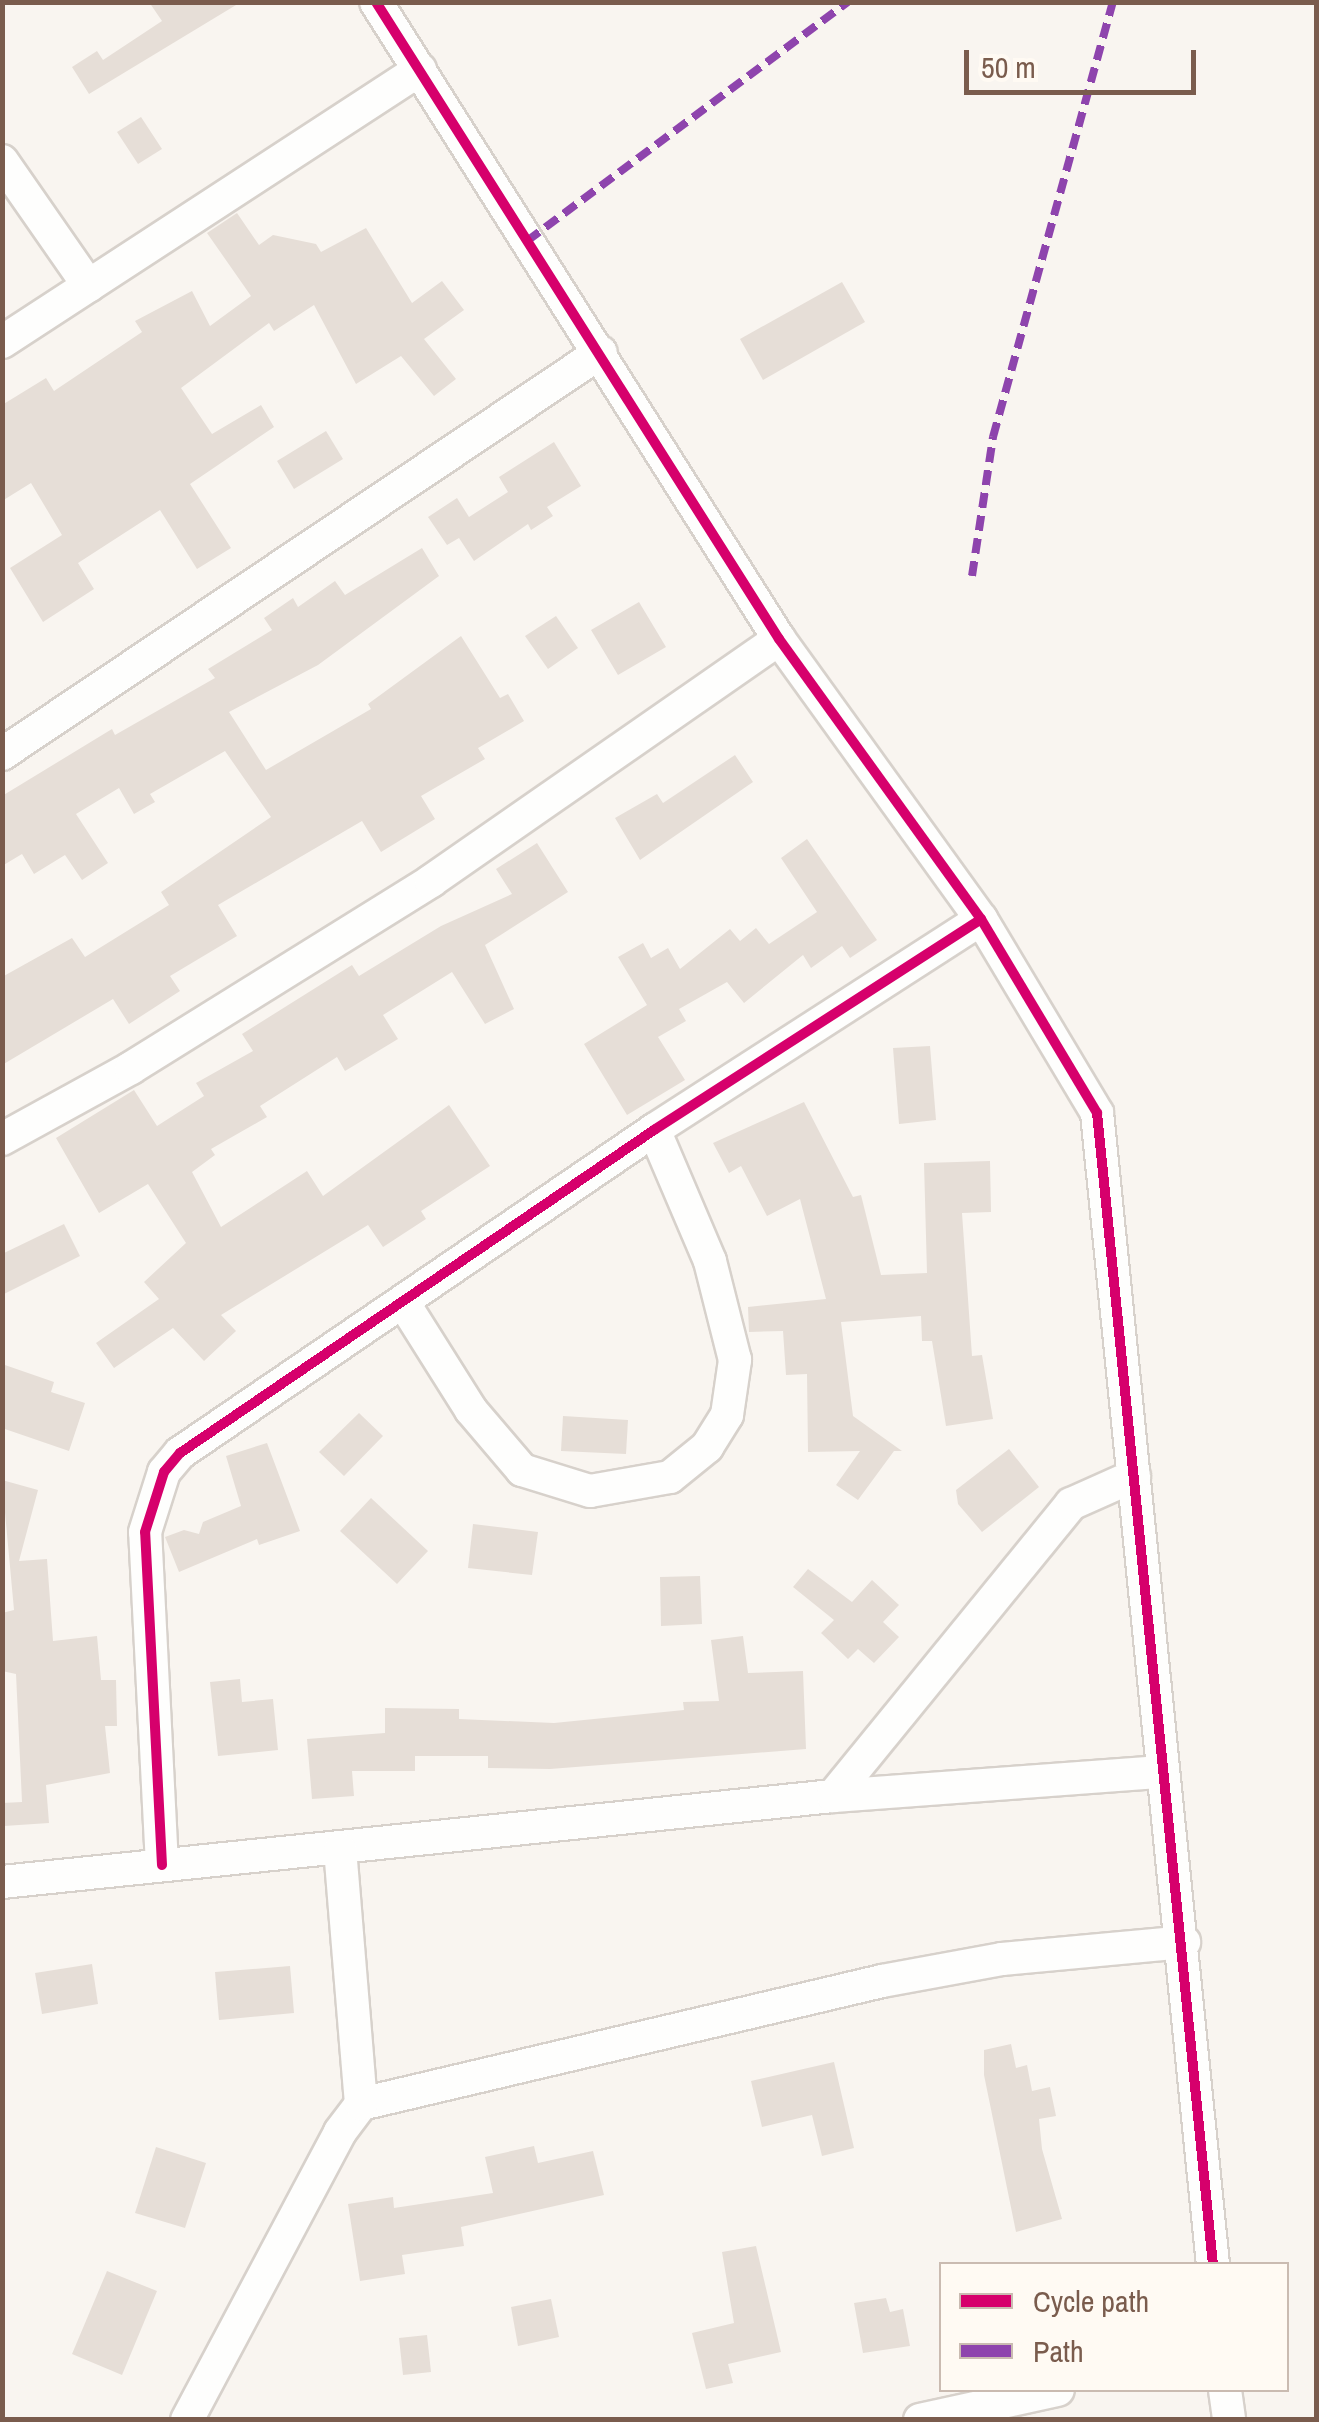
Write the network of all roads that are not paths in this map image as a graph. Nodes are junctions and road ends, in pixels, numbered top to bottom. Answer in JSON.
{"nodes":[{"id":1,"x":376,"y":2,"type":"edge"},
{"id":2,"x":420,"y":70,"type":"junction"},
{"id":3,"x":2,"y":161,"type":"edge"},
{"id":4,"x":89,"y":286,"type":"junction"},
{"id":5,"x":2,"y":342,"type":"edge"},
{"id":6,"x":601,"y":352,"type":"junction"},
{"id":7,"x":779,"y":639,"type":"junction"},
{"id":8,"x":2,"y":754,"type":"edge"},
{"id":9,"x":981,"y":919,"type":"junction"},
{"id":10,"x":654,"y":1130,"type":"junction"},
{"id":11,"x":2,"y":1140,"type":"edge"},
{"id":12,"x":402,"y":1302,"type":"junction"},
{"id":13,"x":1134,"y":1476,"type":"junction"},
{"id":14,"x":1162,"y":1772,"type":"junction"},
{"id":15,"x":833,"y":1796,"type":"junction"},
{"id":16,"x":340,"y":1850,"type":"junction"},
{"id":17,"x":162,"y":1864,"type":"junction"},
{"id":18,"x":2,"y":1882,"type":"edge"},
{"id":19,"x":1184,"y":1942,"type":"junction"},
{"id":20,"x":362,"y":2104,"type":"junction"},
{"id":21,"x":1213,"y":2262,"type":"edge"},
{"id":22,"x":1049,"y":2392,"type":"edge"},
{"id":23,"x":1225,"y":2392,"type":"edge"},
{"id":24,"x":187,"y":2420,"type":"edge"},
{"id":25,"x":920,"y":2420,"type":"edge"},
{"id":26,"x":1228,"y":2420,"type":"edge"}],
"edges":[{"from":1,"to":2,"type":"street"},
{"from":2,"to":4,"type":"street"},
{"from":2,"to":6,"type":"street"},
{"from":3,"to":4,"type":"street"},
{"from":4,"to":5,"type":"street"},
{"from":6,"to":7,"type":"street"},
{"from":6,"to":8,"type":"street"},
{"from":7,"to":9,"type":"street"},
{"from":7,"to":11,"type":"street"},
{"from":9,"to":10,"type":"street"},
{"from":9,"to":13,"type":"street"},
{"from":10,"to":12,"type":"street"},
{"from":10,"to":12,"type":"street"},
{"from":12,"to":17,"type":"street"},
{"from":13,"to":14,"type":"street"},
{"from":13,"to":15,"type":"street"},
{"from":14,"to":15,"type":"street"},
{"from":14,"to":19,"type":"street"},
{"from":15,"to":16,"type":"street"},
{"from":16,"to":17,"type":"street"},
{"from":16,"to":20,"type":"street"},
{"from":17,"to":18,"type":"street"},
{"from":19,"to":20,"type":"street"},
{"from":19,"to":21,"type":"street"},
{"from":20,"to":24,"type":"street"},
{"from":22,"to":25,"type":"street"},
{"from":23,"to":26,"type":"street"}]}
